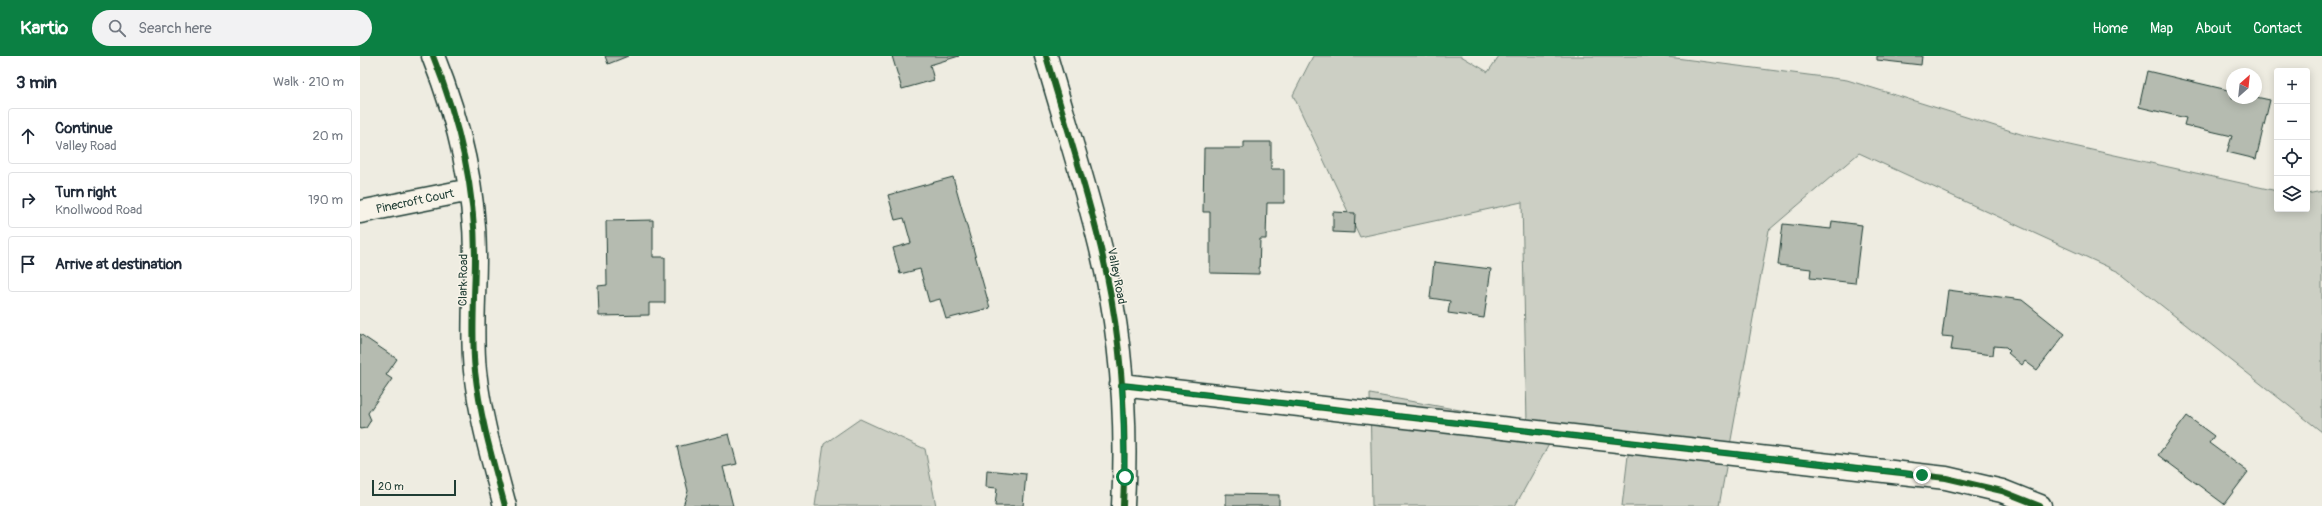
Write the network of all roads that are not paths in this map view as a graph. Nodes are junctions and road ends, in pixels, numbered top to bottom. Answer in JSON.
{"nodes":[{"id":1,"x":433,"y":56,"type":"edge"},
{"id":2,"x":1046,"y":56,"type":"edge"},
{"id":3,"x":470,"y":190,"type":"junction"},
{"id":4,"x":360,"y":212,"type":"edge"},
{"id":5,"x":1122,"y":385,"type":"junction"},
{"id":6,"x":505,"y":506,"type":"edge"},
{"id":7,"x":1123,"y":506,"type":"edge"},
{"id":8,"x":2040,"y":506,"type":"edge"}],
"edges":[{"from":1,"to":3,"type":"street","name":"Clark Road"},
{"from":2,"to":5,"type":"street","name":"Valley Road"},
{"from":3,"to":4,"type":"street","name":"Pinecroft Court"},
{"from":3,"to":6,"type":"street","name":"Clark Road"},
{"from":5,"to":7,"type":"street","name":"Valley Road"},
{"from":5,"to":8,"type":"street"}]}
